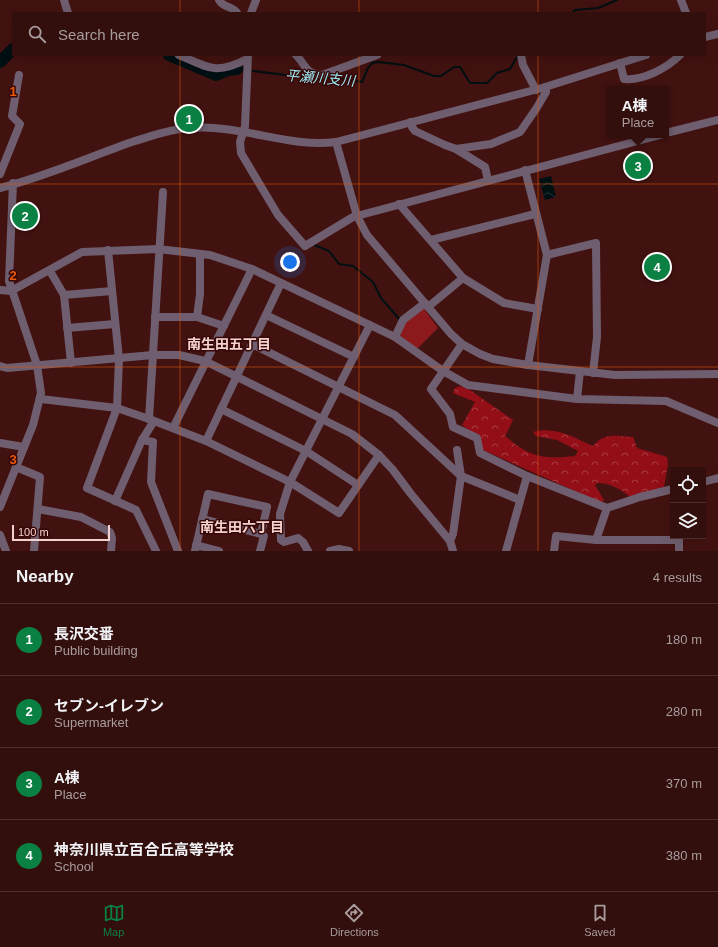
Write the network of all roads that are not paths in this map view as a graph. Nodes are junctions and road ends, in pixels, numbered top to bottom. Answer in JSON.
{"nodes":[{"id":1,"x":64,"y":0,"type":"edge"},
{"id":2,"x":219,"y":0,"type":"edge"},
{"id":3,"x":256,"y":0,"type":"edge"},
{"id":4,"x":681,"y":0,"type":"edge"},
{"id":5,"x":68,"y":12,"type":"edge"},
{"id":6,"x":236,"y":12,"type":"edge"},
{"id":7,"x":251,"y":12,"type":"edge"},
{"id":8,"x":686,"y":12,"type":"edge"},
{"id":9,"x":718,"y":34,"type":"edge"},
{"id":10,"x":706,"y":37,"type":"edge"},
{"id":11,"x":181,"y":56,"type":"edge"},
{"id":12,"x":297,"y":56,"type":"edge"},
{"id":13,"x":374,"y":56,"type":"edge"},
{"id":14,"x":678,"y":56,"type":"edge"},
{"id":15,"x":521,"y":57,"type":"edge"},
{"id":16,"x":629,"y":57,"type":"edge"},
{"id":17,"x":247,"y":59,"type":"edge"},
{"id":18,"x":620,"y":63,"type":"junction"},
{"id":19,"x":19,"y":75,"type":"dead end"},
{"id":20,"x":546,"y":87,"type":"junction"},
{"id":21,"x":536,"y":90,"type":"junction"},
{"id":22,"x":718,"y":120,"type":"edge"},
{"id":23,"x":411,"y":122,"type":"junction"},
{"id":24,"x":243,"y":132,"type":"junction"},
{"id":25,"x":669,"y":133,"type":"edge"},
{"id":26,"x":648,"y":138,"type":"edge"},
{"id":27,"x":336,"y":142,"type":"junction"},
{"id":28,"x":456,"y":149,"type":"junction"},
{"id":29,"x":524,"y":170,"type":"junction"},
{"id":30,"x":0,"y":175,"type":"edge"},
{"id":31,"x":488,"y":180,"type":"junction"},
{"id":32,"x":7,"y":186,"type":"edge"},
{"id":33,"x":163,"y":192,"type":"dead end"},
{"id":34,"x":399,"y":204,"type":"junction"},
{"id":35,"x":535,"y":214,"type":"junction"},
{"id":36,"x":357,"y":216,"type":"junction"},
{"id":37,"x":431,"y":240,"type":"junction"},
{"id":38,"x":158,"y":249,"type":"junction"},
{"id":39,"x":108,"y":250,"type":"junction"},
{"id":40,"x":200,"y":254,"type":"junction"},
{"id":41,"x":547,"y":254,"type":"junction"},
{"id":42,"x":252,"y":269,"type":"junction"},
{"id":43,"x":50,"y":271,"type":"junction"},
{"id":44,"x":463,"y":278,"type":"junction"},
{"id":45,"x":281,"y":283,"type":"junction"},
{"id":46,"x":0,"y":290,"type":"edge"},
{"id":47,"x":11,"y":291,"type":"junction"},
{"id":48,"x":112,"y":291,"type":"junction"},
{"id":49,"x":64,"y":296,"type":"junction"},
{"id":50,"x":426,"y":305,"type":"junction"},
{"id":51,"x":538,"y":309,"type":"junction"},
{"id":52,"x":266,"y":315,"type":"junction"},
{"id":53,"x":155,"y":317,"type":"junction"},
{"id":54,"x":197,"y":317,"type":"junction"},
{"id":55,"x":115,"y":324,"type":"junction"},
{"id":56,"x":370,"y":325,"type":"junction"},
{"id":57,"x":224,"y":326,"type":"junction"},
{"id":58,"x":67,"y":328,"type":"junction"},
{"id":59,"x":395,"y":337,"type":"junction"},
{"id":60,"x":252,"y":344,"type":"junction"},
{"id":61,"x":462,"y":344,"type":"junction"},
{"id":62,"x":153,"y":356,"type":"junction"},
{"id":63,"x":354,"y":357,"type":"junction"},
{"id":64,"x":119,"y":359,"type":"junction"},
{"id":65,"x":205,"y":361,"type":"junction"},
{"id":66,"x":71,"y":363,"type":"junction"},
{"id":67,"x":37,"y":365,"type":"junction"},
{"id":68,"x":528,"y":365,"type":"junction"},
{"id":69,"x":0,"y":366,"type":"edge"},
{"id":70,"x":443,"y":371,"type":"junction"},
{"id":71,"x":580,"y":371,"type":"junction"},
{"id":72,"x":593,"y":372,"type":"junction"},
{"id":73,"x":718,"y":374,"type":"edge"},
{"id":74,"x":237,"y":376,"type":"junction"},
{"id":75,"x":338,"y":388,"type":"junction"},
{"id":76,"x":577,"y":399,"type":"junction"},
{"id":77,"x":41,"y":400,"type":"junction"},
{"id":78,"x":117,"y":408,"type":"junction"},
{"id":79,"x":221,"y":410,"type":"junction"},
{"id":80,"x":323,"y":419,"type":"junction"},
{"id":81,"x":151,"y":420,"type":"junction"},
{"id":82,"x":718,"y":423,"type":"edge"},
{"id":83,"x":173,"y":428,"type":"junction"},
{"id":84,"x":142,"y":440,"type":"junction"},
{"id":85,"x":206,"y":441,"type":"junction"},
{"id":86,"x":0,"y":443,"type":"edge"},
{"id":87,"x":24,"y":447,"type":"junction"},
{"id":88,"x":457,"y":450,"type":"dead end"},
{"id":89,"x":306,"y":451,"type":"junction"},
{"id":90,"x":378,"y":455,"type":"junction"},
{"id":91,"x":16,"y":467,"type":"junction"},
{"id":92,"x":461,"y":476,"type":"junction"},
{"id":93,"x":527,"y":476,"type":"junction"},
{"id":94,"x":718,"y":478,"type":"edge"},
{"id":95,"x":706,"y":481,"type":"edge"},
{"id":96,"x":290,"y":482,"type":"junction"},
{"id":97,"x":358,"y":485,"type":"junction"},
{"id":98,"x":670,"y":490,"type":"edge"},
{"id":99,"x":520,"y":500,"type":"junction"},
{"id":100,"x":115,"y":501,"type":"junction"},
{"id":101,"x":0,"y":507,"type":"edge"},
{"id":102,"x":607,"y":508,"type":"junction"},
{"id":103,"x":38,"y":509,"type":"junction"},
{"id":104,"x":202,"y":519,"type":"junction"},
{"id":105,"x":261,"y":534,"type":"junction"},
{"id":106,"x":0,"y":535,"type":"edge"},
{"id":107,"x":670,"y":538,"type":"edge"},
{"id":108,"x":679,"y":539,"type":"edge"},
{"id":109,"x":596,"y":540,"type":"junction"},
{"id":110,"x":450,"y":541,"type":"junction"},
{"id":111,"x":195,"y":548,"type":"edge"},
{"id":112,"x":6,"y":551,"type":"edge"},
{"id":113,"x":34,"y":551,"type":"edge"},
{"id":114,"x":111,"y":551,"type":"edge"},
{"id":115,"x":156,"y":551,"type":"edge"},
{"id":116,"x":178,"y":551,"type":"edge"},
{"id":117,"x":219,"y":551,"type":"edge"},
{"id":118,"x":260,"y":551,"type":"edge"},
{"id":119,"x":308,"y":551,"type":"edge"},
{"id":120,"x":330,"y":551,"type":"edge"},
{"id":121,"x":349,"y":551,"type":"edge"},
{"id":122,"x":453,"y":551,"type":"edge"},
{"id":123,"x":506,"y":551,"type":"edge"},
{"id":124,"x":554,"y":551,"type":"edge"},
{"id":125,"x":679,"y":551,"type":"edge"}],
"edges":[{"from":1,"to":5,"type":"street"},
{"from":2,"to":6,"type":"street"},
{"from":3,"to":7,"type":"street"},
{"from":4,"to":8,"type":"street"},
{"from":9,"to":10,"type":"street"},
{"from":11,"to":17,"type":"street"},
{"from":12,"to":13,"type":"street"},
{"from":14,"to":18,"type":"street"},
{"from":15,"to":21,"type":"street"},
{"from":16,"to":18,"type":"street"},
{"from":17,"to":24,"type":"street"},
{"from":18,"to":20,"type":"street"},
{"from":19,"to":30,"type":"street"},
{"from":20,"to":21,"type":"street"},
{"from":20,"to":28,"type":"street"},
{"from":21,"to":23,"type":"street"},
{"from":22,"to":25,"type":"street"},
{"from":23,"to":27,"type":"street"},
{"from":23,"to":28,"type":"street"},
{"from":24,"to":27,"type":"street"},
{"from":24,"to":32,"type":"street"},
{"from":24,"to":36,"type":"street"},
{"from":26,"to":29,"type":"street"},
{"from":27,"to":36,"type":"street"},
{"from":28,"to":31,"type":"street"},
{"from":29,"to":31,"type":"street"},
{"from":29,"to":35,"type":"street"},
{"from":30,"to":32,"type":"street"},
{"from":31,"to":34,"type":"street"},
{"from":32,"to":47,"type":"street"},
{"from":33,"to":38,"type":"street"},
{"from":34,"to":36,"type":"street"},
{"from":34,"to":37,"type":"street"},
{"from":35,"to":37,"type":"street"},
{"from":35,"to":41,"type":"street"},
{"from":36,"to":50,"type":"street"},
{"from":37,"to":44,"type":"street"},
{"from":38,"to":39,"type":"street"},
{"from":38,"to":40,"type":"street"},
{"from":38,"to":53,"type":"street"},
{"from":39,"to":43,"type":"street"},
{"from":39,"to":48,"type":"street"},
{"from":40,"to":42,"type":"street"},
{"from":40,"to":54,"type":"street"},
{"from":41,"to":51,"type":"street"},
{"from":41,"to":72,"type":"street"},
{"from":42,"to":45,"type":"street"},
{"from":42,"to":57,"type":"street"},
{"from":43,"to":47,"type":"street"},
{"from":43,"to":49,"type":"street"},
{"from":44,"to":50,"type":"street"},
{"from":44,"to":51,"type":"street"},
{"from":45,"to":52,"type":"street"},
{"from":45,"to":56,"type":"street"},
{"from":46,"to":47,"type":"street"},
{"from":47,"to":67,"type":"street"},
{"from":48,"to":49,"type":"street"},
{"from":48,"to":55,"type":"street"},
{"from":49,"to":58,"type":"street"},
{"from":50,"to":59,"type":"street"},
{"from":50,"to":61,"type":"street"},
{"from":51,"to":68,"type":"street"},
{"from":52,"to":60,"type":"street"},
{"from":52,"to":63,"type":"street"},
{"from":53,"to":54,"type":"street"},
{"from":53,"to":62,"type":"street"},
{"from":54,"to":57,"type":"street"},
{"from":55,"to":58,"type":"street"},
{"from":55,"to":64,"type":"street"},
{"from":56,"to":59,"type":"street"},
{"from":56,"to":63,"type":"street"},
{"from":57,"to":65,"type":"street"},
{"from":58,"to":66,"type":"street"},
{"from":59,"to":70,"type":"street"},
{"from":60,"to":74,"type":"street"},
{"from":60,"to":75,"type":"street"},
{"from":61,"to":68,"type":"street"},
{"from":61,"to":70,"type":"street"},
{"from":62,"to":64,"type":"street"},
{"from":62,"to":65,"type":"street"},
{"from":62,"to":81,"type":"street"},
{"from":63,"to":75,"type":"street"},
{"from":64,"to":66,"type":"street"},
{"from":64,"to":78,"type":"street"},
{"from":65,"to":74,"type":"street"},
{"from":65,"to":83,"type":"street"},
{"from":66,"to":67,"type":"street"},
{"from":67,"to":69,"type":"street"},
{"from":67,"to":77,"type":"street"},
{"from":68,"to":71,"type":"street"},
{"from":70,"to":76,"type":"street"},
{"from":70,"to":93,"type":"street"},
{"from":71,"to":72,"type":"street"},
{"from":71,"to":76,"type":"street"},
{"from":72,"to":73,"type":"street"},
{"from":74,"to":79,"type":"street"},
{"from":74,"to":80,"type":"street"},
{"from":75,"to":80,"type":"street"},
{"from":75,"to":92,"type":"street"},
{"from":76,"to":82,"type":"street"},
{"from":77,"to":78,"type":"street"},
{"from":77,"to":87,"type":"street"},
{"from":78,"to":81,"type":"street"},
{"from":78,"to":100,"type":"street"},
{"from":79,"to":85,"type":"street"},
{"from":79,"to":89,"type":"street"},
{"from":80,"to":89,"type":"street"},
{"from":80,"to":90,"type":"street"},
{"from":81,"to":83,"type":"street"},
{"from":81,"to":84,"type":"street"},
{"from":83,"to":85,"type":"street"},
{"from":84,"to":100,"type":"street"},
{"from":84,"to":116,"type":"street"},
{"from":85,"to":96,"type":"street"},
{"from":86,"to":87,"type":"street"},
{"from":87,"to":91,"type":"street"},
{"from":88,"to":92,"type":"street"},
{"from":89,"to":96,"type":"street"},
{"from":89,"to":97,"type":"street"},
{"from":90,"to":97,"type":"street"},
{"from":90,"to":110,"type":"street"},
{"from":91,"to":101,"type":"street"},
{"from":91,"to":103,"type":"street"},
{"from":92,"to":99,"type":"street"},
{"from":92,"to":110,"type":"street"},
{"from":93,"to":99,"type":"street"},
{"from":93,"to":102,"type":"street"},
{"from":94,"to":95,"type":"street"},
{"from":96,"to":97,"type":"street"},
{"from":96,"to":119,"type":"street"},
{"from":98,"to":102,"type":"street"},
{"from":99,"to":123,"type":"street"},
{"from":100,"to":115,"type":"street"},
{"from":102,"to":109,"type":"street"},
{"from":103,"to":113,"type":"street"},
{"from":103,"to":114,"type":"street"},
{"from":104,"to":105,"type":"street"},
{"from":104,"to":105,"type":"street"},
{"from":104,"to":111,"type":"street"},
{"from":105,"to":118,"type":"street"},
{"from":106,"to":112,"type":"street"},
{"from":107,"to":109,"type":"street"},
{"from":108,"to":125,"type":"street"},
{"from":109,"to":124,"type":"street"},
{"from":110,"to":122,"type":"street"},
{"from":111,"to":117,"type":"street"},
{"from":120,"to":121,"type":"street"}]}
